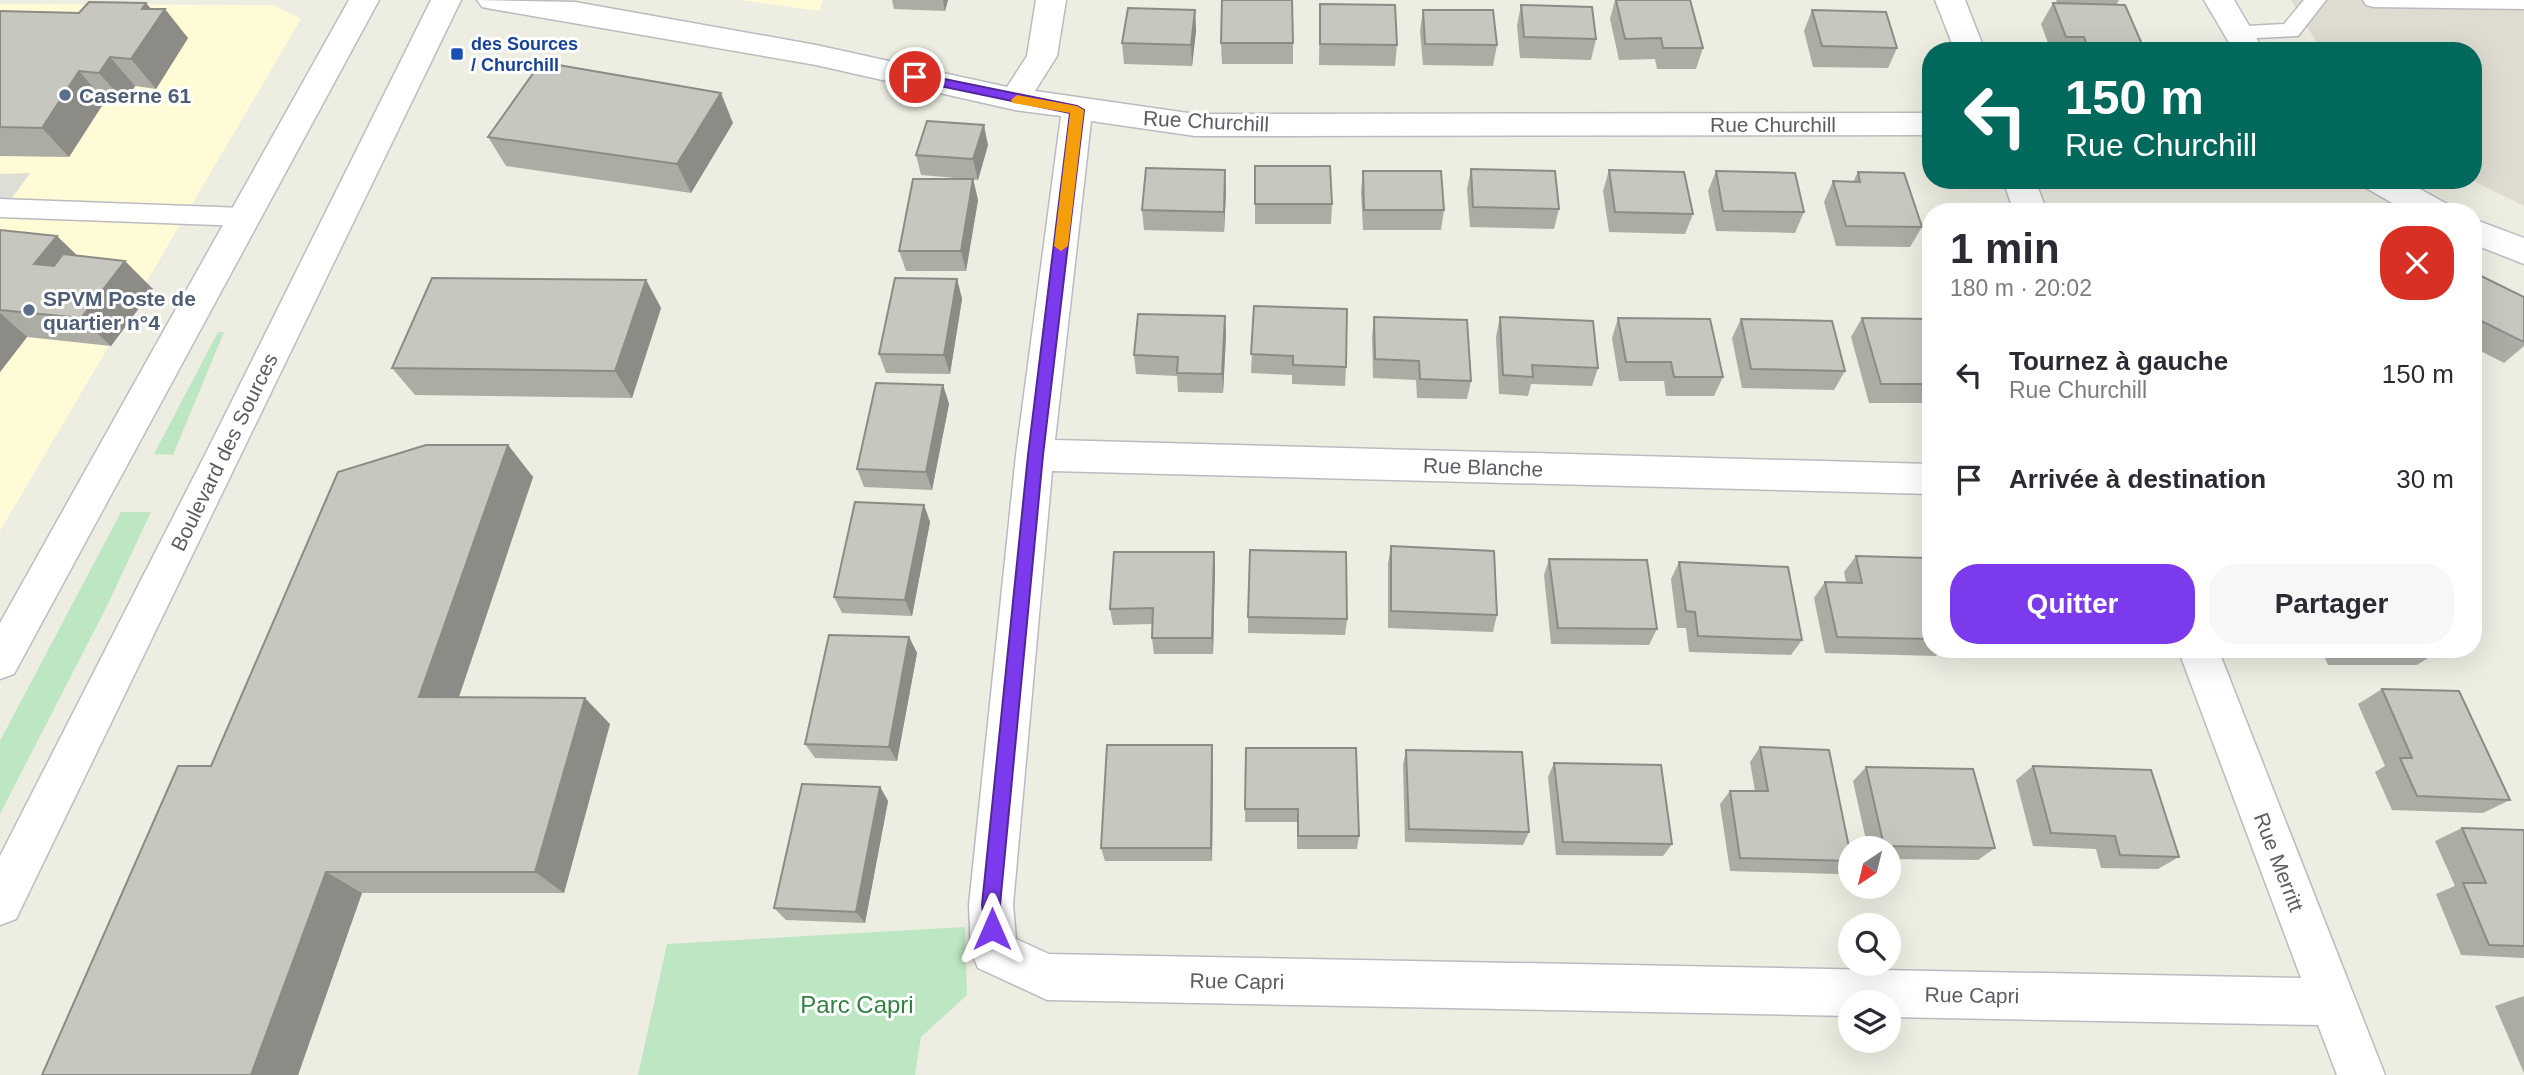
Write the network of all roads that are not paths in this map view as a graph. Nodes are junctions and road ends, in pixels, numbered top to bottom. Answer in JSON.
{"nodes":[{"id":1,"x":364,"y":0,"type":"edge"},
{"id":2,"x":446,"y":0,"type":"edge"},
{"id":3,"x":492,"y":0,"type":"edge"},
{"id":4,"x":1051,"y":0,"type":"edge"},
{"id":5,"x":1950,"y":0,"type":"edge"},
{"id":6,"x":2219,"y":0,"type":"edge"},
{"id":7,"x":2315,"y":0,"type":"edge"},
{"id":8,"x":2374,"y":0,"type":"edge"},
{"id":9,"x":2524,"y":2,"type":"edge"},
{"id":10,"x":1966,"y":42,"type":"edge"},
{"id":11,"x":2243,"y":42,"type":"edge"},
{"id":12,"x":1015,"y":99,"type":"junction"},
{"id":13,"x":1077,"y":110,"type":"junction"},
{"id":14,"x":1922,"y":124,"type":"edge"},
{"id":15,"x":2393,"y":189,"type":"edge"},
{"id":16,"x":2419,"y":203,"type":"edge"},
{"id":17,"x":0,"y":208,"type":"edge"},
{"id":18,"x":244,"y":217,"type":"junction"},
{"id":19,"x":2482,"y":235,"type":"edge"},
{"id":20,"x":2524,"y":252,"type":"edge"},
{"id":21,"x":1035,"y":455,"type":"junction"},
{"id":22,"x":1922,"y":480,"type":"edge"},
{"id":23,"x":2201,"y":658,"type":"edge"},
{"id":24,"x":0,"y":661,"type":"edge"},
{"id":25,"x":0,"y":902,"type":"edge"},
{"id":26,"x":2333,"y":1002,"type":"junction"},
{"id":27,"x":2361,"y":1075,"type":"edge"}],
"edges":[{"from":1,"to":18,"type":"street"},
{"from":2,"to":25,"type":"street","name":"Boulevard des Sources"},
{"from":3,"to":12,"type":"street","name":"Rue Churchill"},
{"from":4,"to":12,"type":"street"},
{"from":5,"to":10,"type":"street"},
{"from":6,"to":11,"type":"street"},
{"from":7,"to":11,"type":"lane"},
{"from":8,"to":9,"type":"lane"},
{"from":12,"to":13,"type":"street","name":"Rue Churchill"},
{"from":13,"to":14,"type":"street","name":"Rue Churchill"},
{"from":13,"to":21,"type":"street","name":"Rue Capri"},
{"from":15,"to":16,"type":"street"},
{"from":17,"to":18,"type":"lane"},
{"from":18,"to":24,"type":"street"},
{"from":19,"to":20,"type":"street"},
{"from":21,"to":22,"type":"street","name":"Rue Blanche"},
{"from":21,"to":26,"type":"street","name":"Rue Capri"},
{"from":23,"to":26,"type":"street","name":"Rue Merritt"},
{"from":26,"to":27,"type":"street","name":"Rue Merritt"}]}
